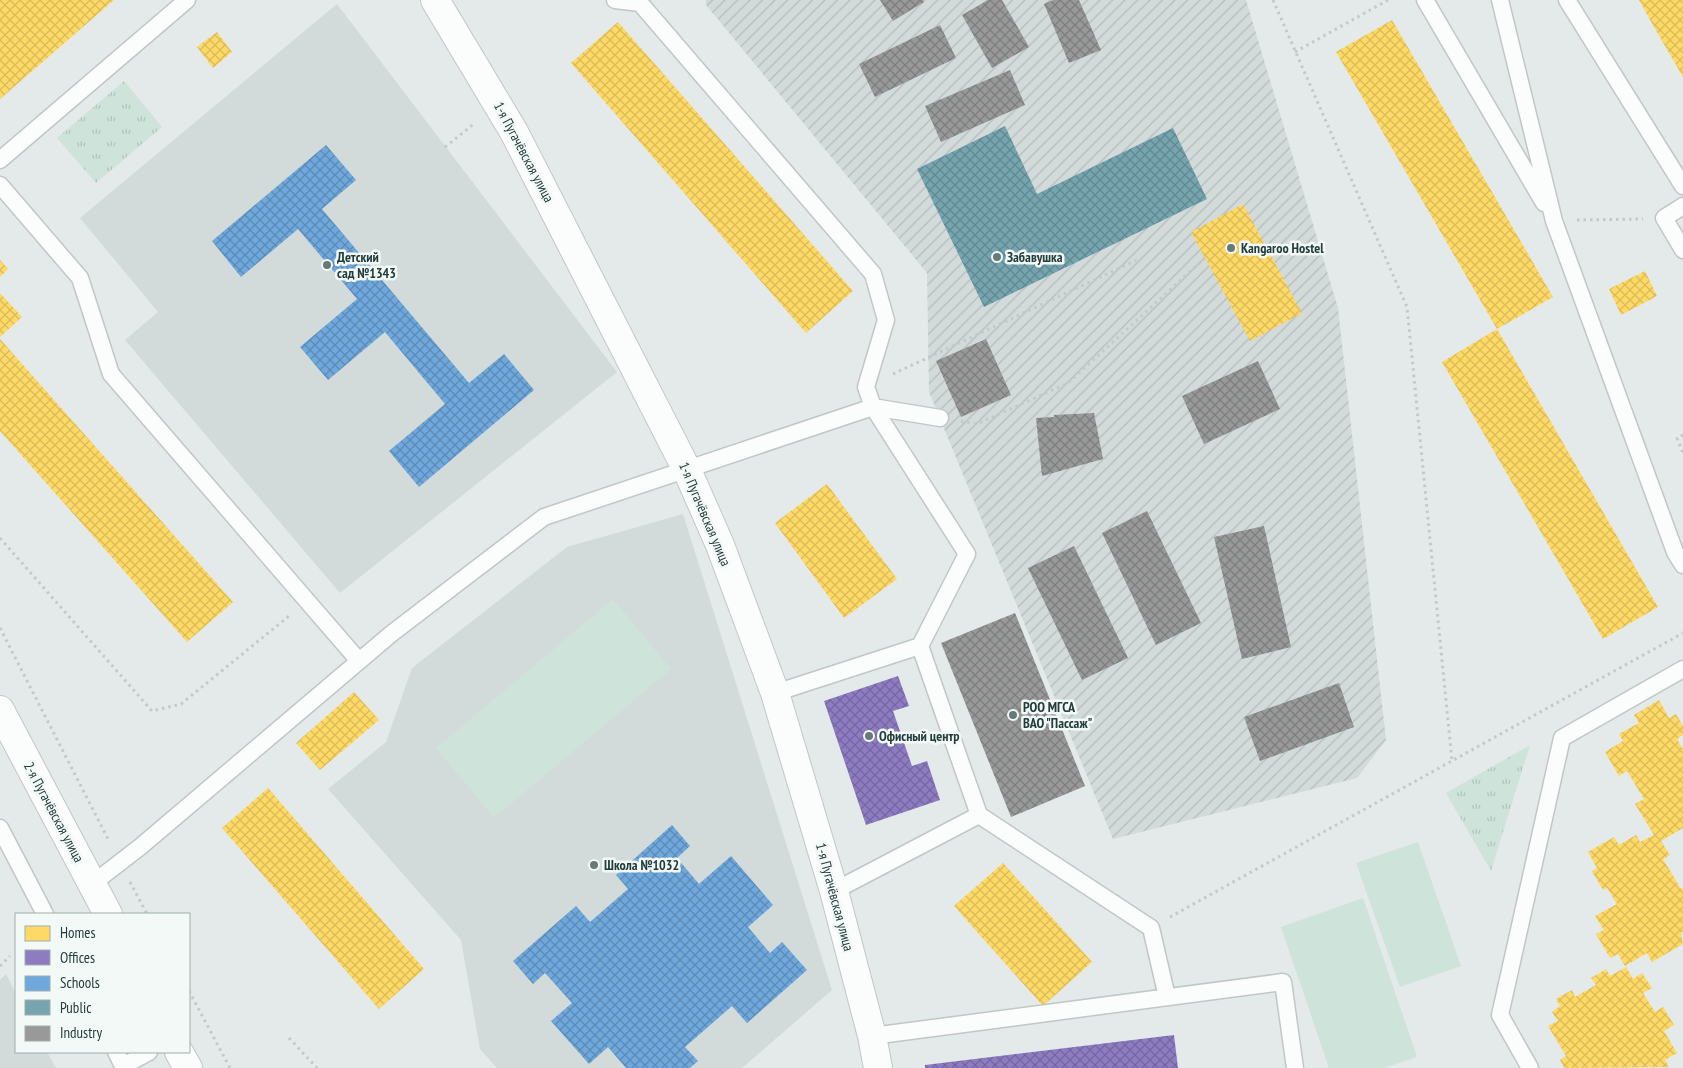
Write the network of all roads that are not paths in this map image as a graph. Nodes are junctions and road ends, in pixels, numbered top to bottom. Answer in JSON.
{"nodes":[{"id":1,"x":187,"y":0,"type":"edge"},
{"id":2,"x":435,"y":0,"type":"edge"},
{"id":3,"x":615,"y":0,"type":"edge"},
{"id":4,"x":1425,"y":0,"type":"edge"},
{"id":5,"x":1500,"y":0,"type":"edge"},
{"id":6,"x":1567,"y":0,"type":"edge"},
{"id":7,"x":0,"y":160,"type":"edge"},
{"id":8,"x":0,"y":185,"type":"edge"},
{"id":9,"x":1683,"y":186,"type":"edge"},
{"id":10,"x":1683,"y":206,"type":"edge"},
{"id":11,"x":1554,"y":220,"type":"junction"},
{"id":12,"x":1683,"y":250,"type":"edge"},
{"id":13,"x":873,"y":407,"type":"junction"},
{"id":14,"x":940,"y":418,"type":"road end"},
{"id":15,"x":687,"y":470,"type":"junction"},
{"id":16,"x":1683,"y":565,"type":"edge"},
{"id":17,"x":920,"y":646,"type":"junction"},
{"id":18,"x":359,"y":661,"type":"junction"},
{"id":19,"x":1683,"y":669,"type":"edge"},
{"id":20,"x":775,"y":693,"type":"junction"},
{"id":21,"x":0,"y":710,"type":"edge"},
{"id":22,"x":979,"y":815,"type":"junction"},
{"id":23,"x":0,"y":828,"type":"edge"},
{"id":24,"x":92,"y":884,"type":"junction"},
{"id":25,"x":834,"y":891,"type":"junction"},
{"id":26,"x":43,"y":913,"type":"edge"},
{"id":27,"x":107,"y":913,"type":"edge"},
{"id":28,"x":1167,"y":997,"type":"junction"},
{"id":29,"x":872,"y":1036,"type":"junction"},
{"id":30,"x":116,"y":1053,"type":"edge"},
{"id":31,"x":148,"y":1053,"type":"edge"},
{"id":32,"x":180,"y":1053,"type":"edge"},
{"id":33,"x":188,"y":1068,"type":"edge"},
{"id":34,"x":878,"y":1068,"type":"edge"},
{"id":35,"x":1294,"y":1068,"type":"edge"},
{"id":36,"x":1530,"y":1068,"type":"edge"}],
"edges":[{"from":1,"to":7,"type":"lane"},
{"from":2,"to":15,"type":"street","name":"1-я Пугачёвская улица"},
{"from":3,"to":13,"type":"lane"},
{"from":4,"to":11,"type":"lane"},
{"from":5,"to":11,"type":"lane"},
{"from":6,"to":9,"type":"lane"},
{"from":8,"to":18,"type":"lane"},
{"from":10,"to":12,"type":"lane"},
{"from":11,"to":16,"type":"lane"},
{"from":13,"to":14,"type":"lane"},
{"from":13,"to":15,"type":"lane"},
{"from":13,"to":17,"type":"lane"},
{"from":15,"to":18,"type":"lane"},
{"from":15,"to":20,"type":"street","name":"1-я Пугачёвская улица"},
{"from":17,"to":20,"type":"lane"},
{"from":17,"to":22,"type":"lane"},
{"from":18,"to":24,"type":"lane"},
{"from":19,"to":36,"type":"lane"},
{"from":20,"to":25,"type":"street","name":"1-я Пугачёвская улица"},
{"from":21,"to":24,"type":"street","name":"2-я Пугачёвская улица"},
{"from":22,"to":25,"type":"lane"},
{"from":22,"to":28,"type":"lane"},
{"from":23,"to":26,"type":"lane"},
{"from":24,"to":27,"type":"street","name":"2-я Пугачёвская улица"},
{"from":25,"to":29,"type":"street","name":"1-я Пугачёвская улица"},
{"from":28,"to":29,"type":"lane"},
{"from":28,"to":35,"type":"lane"},
{"from":29,"to":34,"type":"street","name":"1-я Пугачёвская улица"},
{"from":30,"to":31,"type":"lane"},
{"from":32,"to":33,"type":"street"}]}
